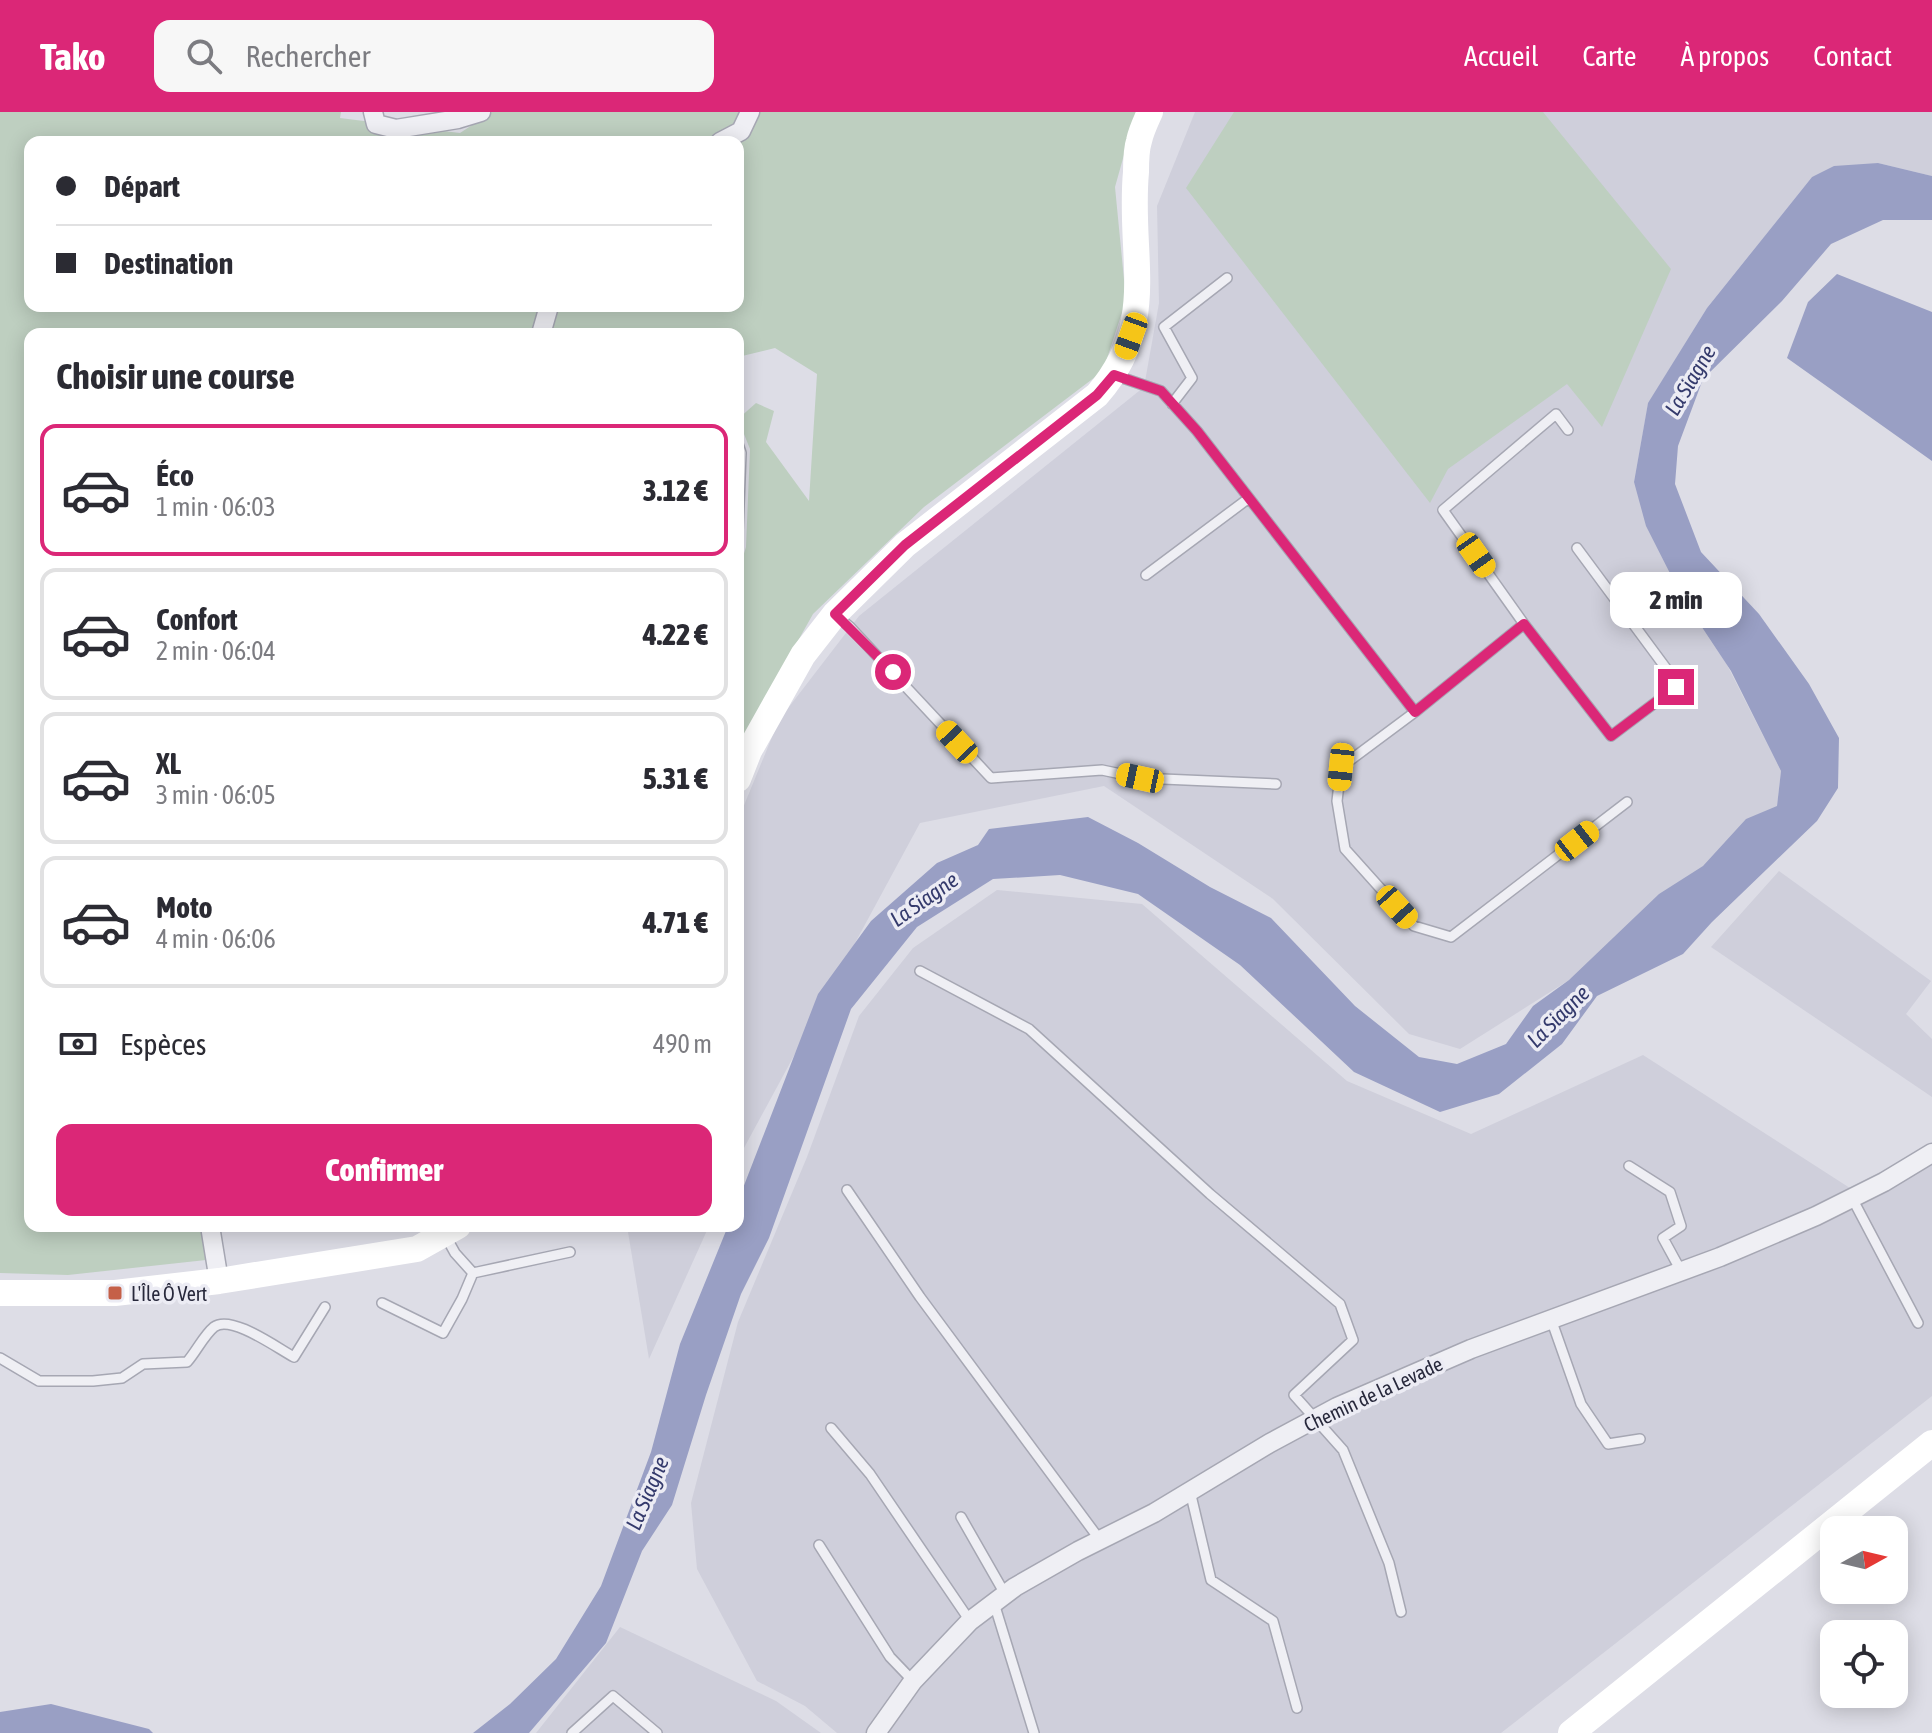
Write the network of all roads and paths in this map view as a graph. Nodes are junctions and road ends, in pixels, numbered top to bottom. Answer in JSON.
{"nodes":[{"id":1,"x":373,"y":112,"type":"edge"},
{"id":2,"x":481,"y":112,"type":"edge"},
{"id":3,"x":750,"y":112,"type":"edge"},
{"id":4,"x":1150,"y":112,"type":"edge"},
{"id":5,"x":731,"y":136,"type":"edge"},
{"id":6,"x":1227,"y":278,"type":"dead end"},
{"id":7,"x":1114,"y":375,"type":"junction"},
{"id":8,"x":1172,"y":404,"type":"junction"},
{"id":9,"x":1568,"y":430,"type":"dead end"},
{"id":10,"x":1249,"y":498,"type":"junction"},
{"id":11,"x":1577,"y":548,"type":"dead end"},
{"id":12,"x":1146,"y":575,"type":"dead end"},
{"id":13,"x":835,"y":614,"type":"junction"},
{"id":14,"x":1524,"y":624,"type":"junction"},
{"id":15,"x":1415,"y":712,"type":"junction"},
{"id":16,"x":744,"y":764,"type":"edge"},
{"id":17,"x":1276,"y":784,"type":"dead end"},
{"id":18,"x":1627,"y":802,"type":"dead end"},
{"id":19,"x":920,"y":971,"type":"dead end"},
{"id":20,"x":1932,"y":1153,"type":"edge"},
{"id":21,"x":1629,"y":1166,"type":"dead end"},
{"id":22,"x":847,"y":1190,"type":"dead end"},
{"id":23,"x":1852,"y":1198,"type":"junction"},
{"id":24,"x":211,"y":1232,"type":"edge"},
{"id":25,"x":450,"y":1232,"type":"edge"},
{"id":26,"x":452,"y":1232,"type":"edge"},
{"id":27,"x":570,"y":1252,"type":"dead end"},
{"id":28,"x":1681,"y":1271,"type":"junction"},
{"id":29,"x":473,"y":1273,"type":"junction"},
{"id":30,"x":219,"y":1281,"type":"junction"},
{"id":31,"x":0,"y":1293,"type":"edge"},
{"id":32,"x":382,"y":1303,"type":"dead end"},
{"id":33,"x":325,"y":1307,"type":"dead end"},
{"id":34,"x":1551,"y":1319,"type":"junction"},
{"id":35,"x":1918,"y":1323,"type":"dead end"},
{"id":36,"x":0,"y":1358,"type":"edge"},
{"id":37,"x":1313,"y":1419,"type":"junction"},
{"id":38,"x":831,"y":1428,"type":"dead end"},
{"id":39,"x":1640,"y":1439,"type":"dead end"},
{"id":40,"x":1932,"y":1443,"type":"edge"},
{"id":41,"x":1190,"y":1491,"type":"junction"},
{"id":42,"x":961,"y":1517,"type":"dead end"},
{"id":43,"x":1100,"y":1540,"type":"junction"},
{"id":44,"x":819,"y":1545,"type":"dead end"},
{"id":45,"x":1000,"y":1598,"type":"junction"},
{"id":46,"x":1401,"y":1612,"type":"dead end"},
{"id":47,"x":970,"y":1621,"type":"junction"},
{"id":48,"x":913,"y":1681,"type":"junction"},
{"id":49,"x":1297,"y":1708,"type":"dead end"},
{"id":50,"x":572,"y":1733,"type":"edge"},
{"id":51,"x":657,"y":1733,"type":"edge"},
{"id":52,"x":876,"y":1733,"type":"edge"},
{"id":53,"x":1034,"y":1733,"type":"edge"},
{"id":54,"x":1571,"y":1733,"type":"edge"}],
"edges":[{"from":1,"to":2,"type":"street"},
{"from":3,"to":5,"type":"street"},
{"from":4,"to":7,"type":"main road"},
{"from":6,"to":8,"type":"lane"},
{"from":7,"to":8,"type":"lane"},
{"from":7,"to":13,"type":"main road"},
{"from":8,"to":10,"type":"lane"},
{"from":9,"to":14,"type":"lane"},
{"from":10,"to":12,"type":"lane"},
{"from":10,"to":15,"type":"lane"},
{"from":11,"to":14,"type":"lane"},
{"from":13,"to":16,"type":"main road"},
{"from":13,"to":17,"type":"lane"},
{"from":14,"to":15,"type":"lane"},
{"from":15,"to":18,"type":"lane"},
{"from":19,"to":37,"type":"lane"},
{"from":20,"to":23,"type":"street","name":"Chemin de la Levade"},
{"from":21,"to":28,"type":"lane"},
{"from":22,"to":43,"type":"lane"},
{"from":23,"to":28,"type":"street","name":"Chemin de la Levade"},
{"from":23,"to":35,"type":"lane"},
{"from":24,"to":30,"type":"street"},
{"from":25,"to":30,"type":"main road"},
{"from":26,"to":29,"type":"lane"},
{"from":27,"to":29,"type":"lane"},
{"from":28,"to":34,"type":"street","name":"Chemin de la Levade"},
{"from":29,"to":32,"type":"lane"},
{"from":30,"to":31,"type":"main road"},
{"from":33,"to":36,"type":"lane"},
{"from":34,"to":37,"type":"street","name":"Chemin de la Levade"},
{"from":34,"to":39,"type":"lane"},
{"from":37,"to":41,"type":"street","name":"Chemin de la Levade"},
{"from":37,"to":46,"type":"lane"},
{"from":38,"to":47,"type":"lane"},
{"from":40,"to":54,"type":"main road"},
{"from":41,"to":43,"type":"street","name":"Chemin de la Levade"},
{"from":41,"to":49,"type":"lane"},
{"from":42,"to":45,"type":"lane"},
{"from":43,"to":45,"type":"street","name":"Chemin de la Levade"},
{"from":44,"to":48,"type":"lane"},
{"from":45,"to":47,"type":"street","name":"Chemin de la Levade"},
{"from":45,"to":53,"type":"lane"},
{"from":47,"to":48,"type":"street","name":"Chemin de la Levade"},
{"from":48,"to":52,"type":"street","name":"Chemin de la Levade"},
{"from":50,"to":51,"type":"lane"}]}
